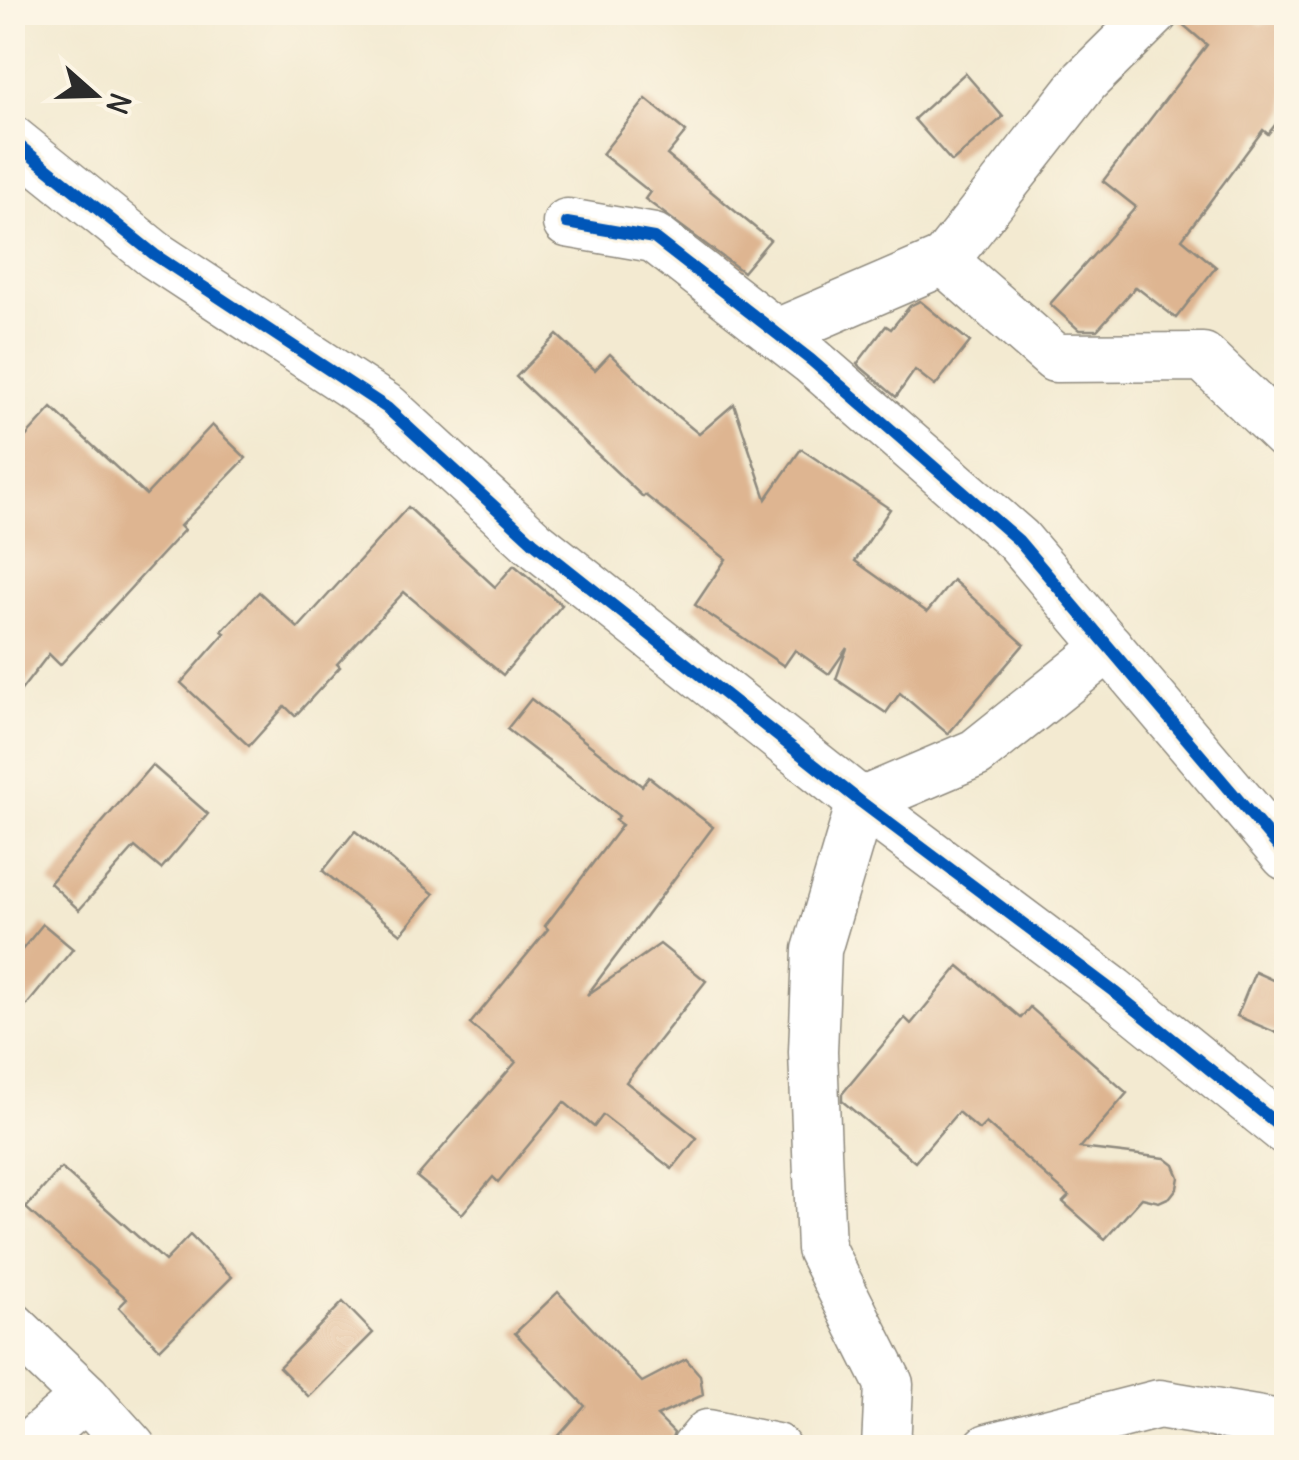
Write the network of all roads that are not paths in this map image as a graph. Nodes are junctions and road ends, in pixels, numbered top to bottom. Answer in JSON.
{"nodes":[{"id":1,"x":1155,"y":12,"type":"edge"},
{"id":2,"x":12,"y":140,"type":"edge"},
{"id":3,"x":567,"y":223,"type":"dead end"},
{"id":4,"x":944,"y":261,"type":"junction"},
{"id":5,"x":777,"y":333,"type":"junction"},
{"id":6,"x":1286,"y":436,"type":"edge"},
{"id":7,"x":1110,"y":647,"type":"junction"},
{"id":8,"x":861,"y":802,"type":"junction"},
{"id":9,"x":1286,"y":856,"type":"edge"},
{"id":10,"x":1286,"y":1132,"type":"edge"},
{"id":11,"x":12,"y":1326,"type":"edge"},
{"id":12,"x":86,"y":1397,"type":"junction"},
{"id":13,"x":1286,"y":1425,"type":"edge"},
{"id":14,"x":26,"y":1448,"type":"edge"},
{"id":15,"x":132,"y":1448,"type":"edge"},
{"id":16,"x":696,"y":1448,"type":"edge"},
{"id":17,"x":776,"y":1448,"type":"edge"},
{"id":18,"x":886,"y":1448,"type":"edge"},
{"id":19,"x":988,"y":1448,"type":"edge"}],
"edges":[{"from":1,"to":4,"type":"street"},
{"from":2,"to":8,"type":"street"},
{"from":3,"to":5,"type":"street"},
{"from":4,"to":5,"type":"street"},
{"from":4,"to":6,"type":"street"},
{"from":5,"to":7,"type":"street"},
{"from":7,"to":8,"type":"street"},
{"from":7,"to":9,"type":"street"},
{"from":8,"to":10,"type":"street"},
{"from":8,"to":18,"type":"street"},
{"from":11,"to":12,"type":"street"},
{"from":12,"to":14,"type":"street"},
{"from":12,"to":15,"type":"street"},
{"from":13,"to":19,"type":"street"},
{"from":16,"to":17,"type":"street"}]}
